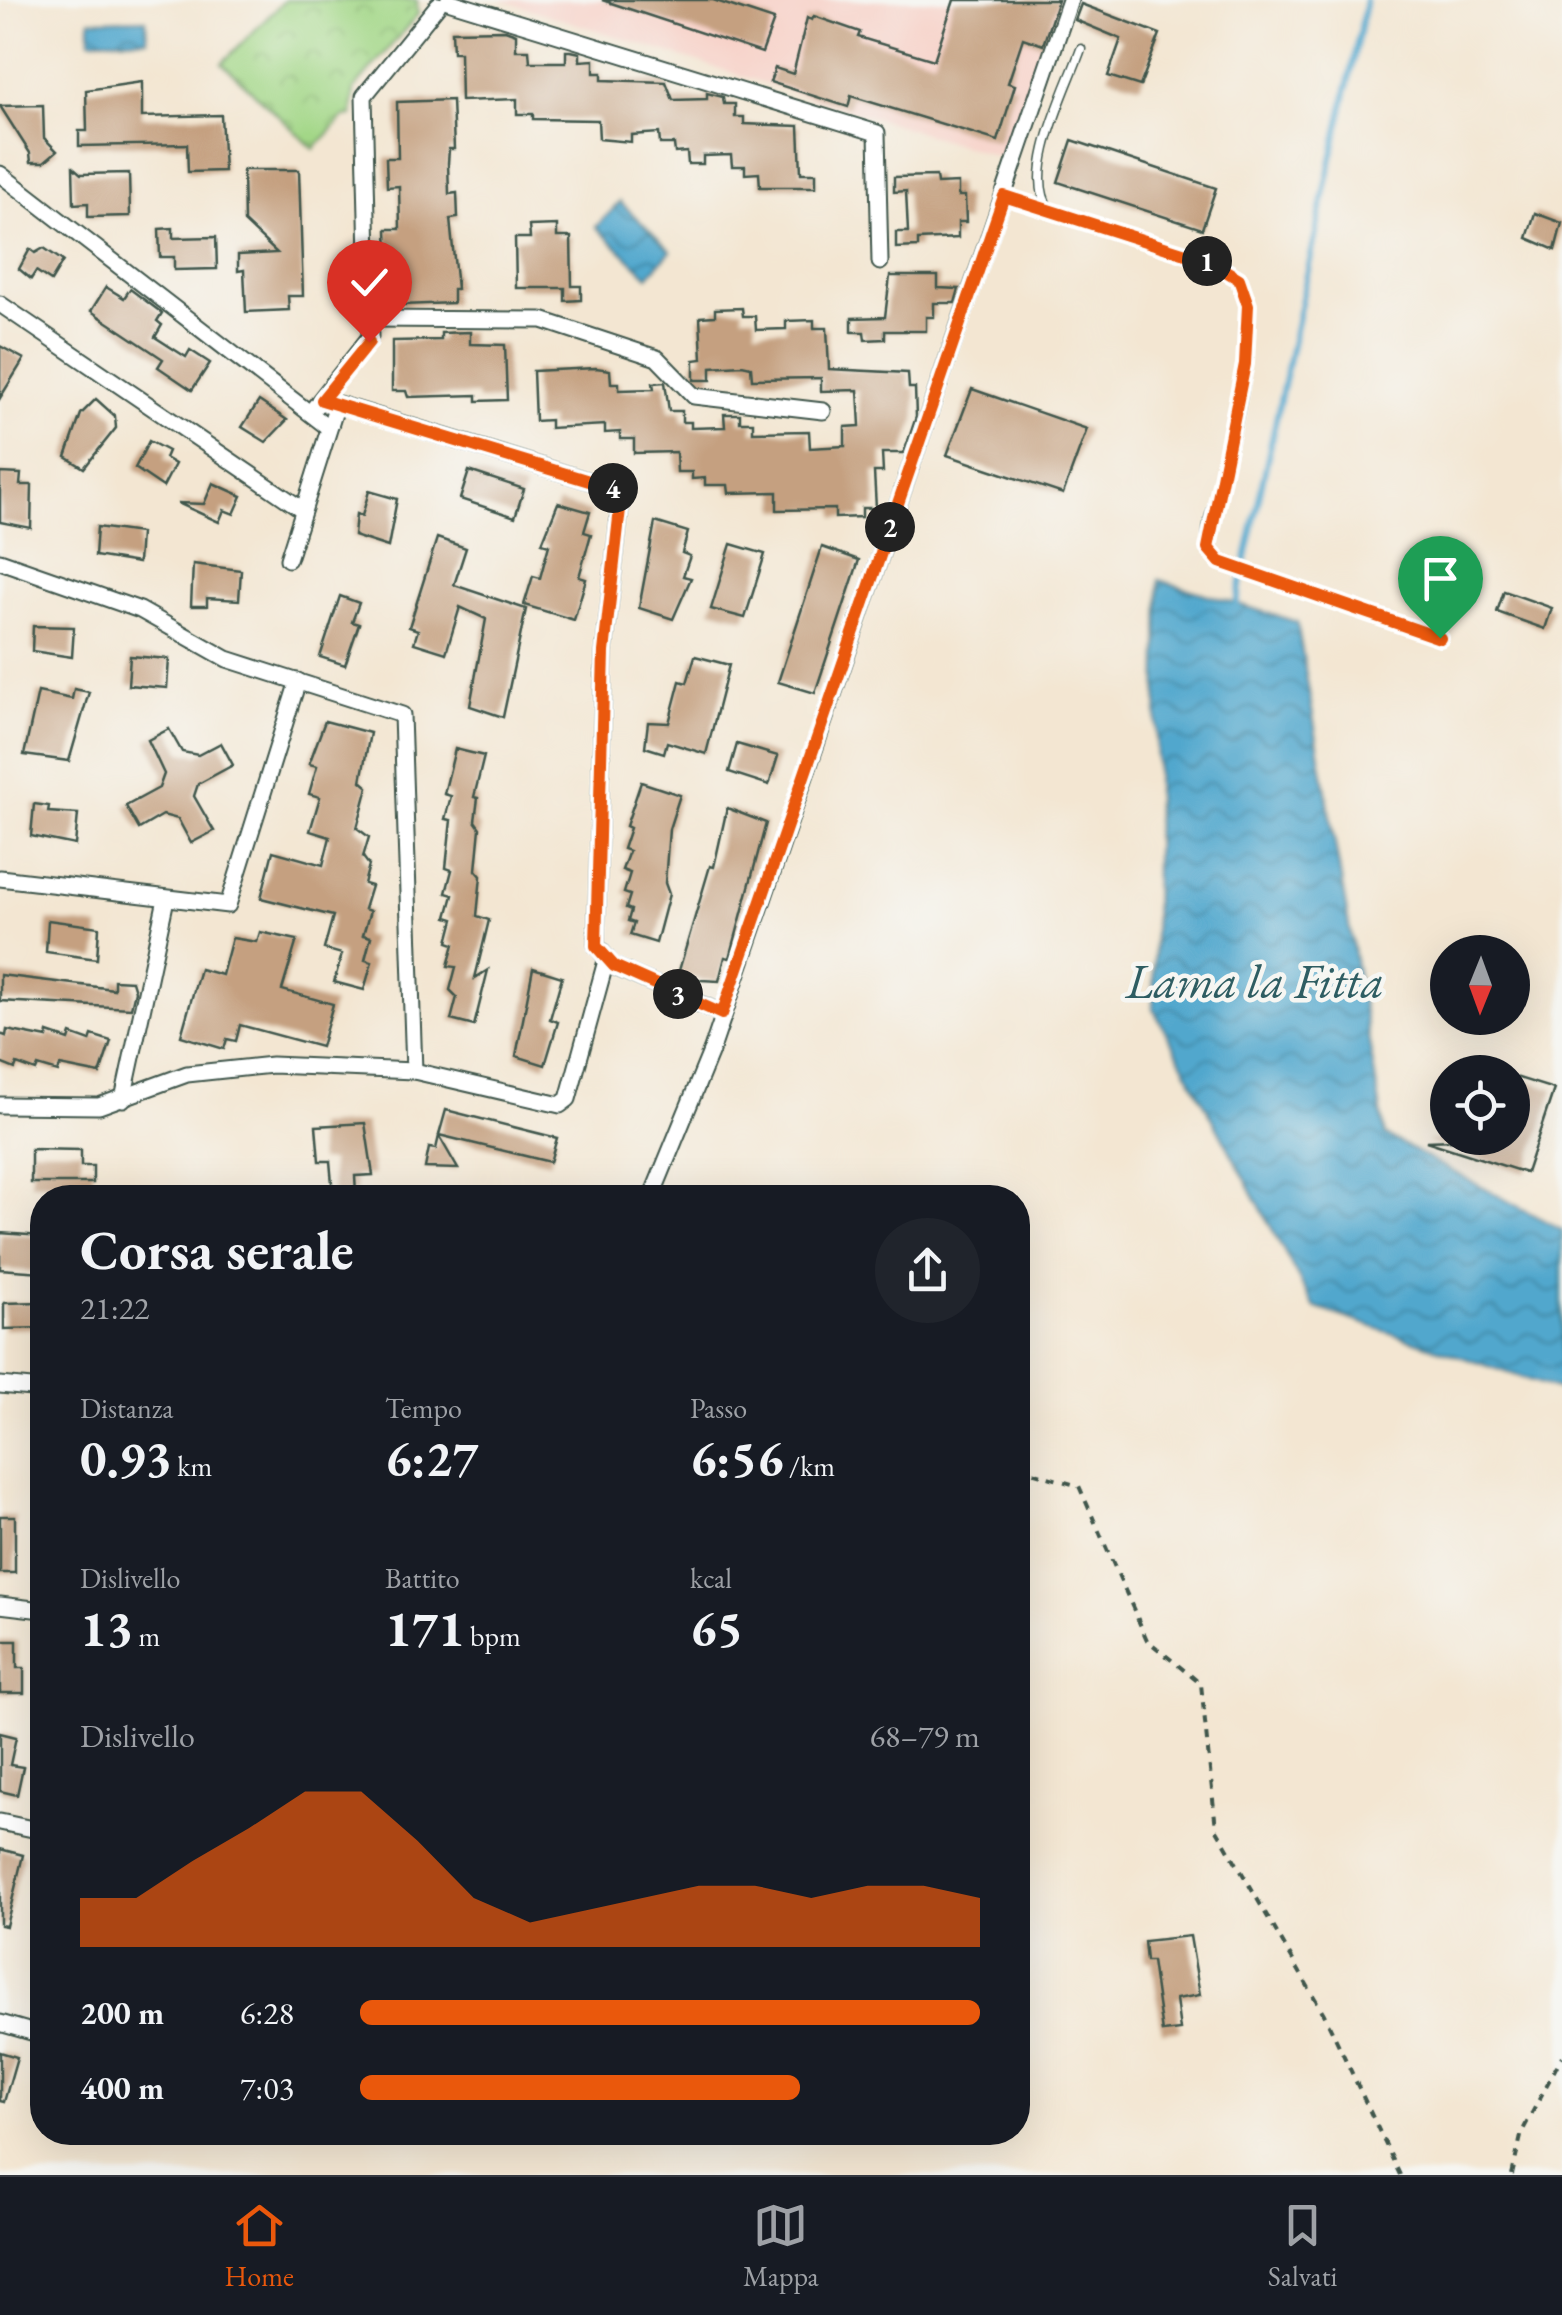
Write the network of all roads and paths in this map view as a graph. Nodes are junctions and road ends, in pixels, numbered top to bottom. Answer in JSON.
{"nodes":[{"id":1,"x":1070,"y":0,"type":"edge"},
{"id":2,"x":441,"y":2,"type":"edge"},
{"id":3,"x":1082,"y":49,"type":"dead end"},
{"id":4,"x":0,"y":174,"type":"edge"},
{"id":5,"x":1004,"y":196,"type":"junction"},
{"id":6,"x":1050,"y":210,"type":"junction"},
{"id":7,"x":880,"y":262,"type":"dead end"},
{"id":8,"x":0,"y":304,"type":"edge"},
{"id":9,"x":370,"y":320,"type":"junction"},
{"id":10,"x":330,"y":402,"type":"junction"},
{"id":11,"x":823,"y":411,"type":"dead end"},
{"id":12,"x":310,"y":413,"type":"junction"},
{"id":13,"x":329,"y":428,"type":"junction"},
{"id":14,"x":304,"y":510,"type":"junction"},
{"id":15,"x":288,"y":560,"type":"dead end"},
{"id":16,"x":0,"y":561,"type":"edge"},
{"id":17,"x":1440,"y":638,"type":"dead end"},
{"id":18,"x":298,"y":681,"type":"junction"},
{"id":19,"x":0,"y":878,"type":"edge"},
{"id":20,"x":166,"y":899,"type":"junction"},
{"id":21,"x":606,"y":960,"type":"junction"},
{"id":22,"x":722,"y":1014,"type":"junction"},
{"id":23,"x":414,"y":1071,"type":"junction"},
{"id":24,"x":123,"y":1099,"type":"junction"},
{"id":25,"x":0,"y":1105,"type":"edge"},
{"id":26,"x":656,"y":1185,"type":"edge"},
{"id":27,"x":0,"y":1385,"type":"edge"},
{"id":28,"x":30,"y":1388,"type":"edge"},
{"id":29,"x":1030,"y":1471,"type":"edge"},
{"id":30,"x":0,"y":1606,"type":"edge"},
{"id":31,"x":30,"y":1609,"type":"edge"},
{"id":32,"x":0,"y":1822,"type":"edge"},
{"id":33,"x":30,"y":1828,"type":"edge"},
{"id":34,"x":0,"y":2023,"type":"edge"},
{"id":35,"x":30,"y":2032,"type":"edge"},
{"id":36,"x":1562,"y":2056,"type":"edge"},
{"id":37,"x":1400,"y":2175,"type":"edge"},
{"id":38,"x":1512,"y":2175,"type":"edge"}],
"edges":[{"from":1,"to":5,"type":"street"},
{"from":2,"to":7,"type":"street"},
{"from":2,"to":9,"type":"street"},
{"from":3,"to":6,"type":"lane"},
{"from":4,"to":12,"type":"street"},
{"from":5,"to":6,"type":"lane"},
{"from":5,"to":22,"type":"street"},
{"from":6,"to":17,"type":"lane"},
{"from":8,"to":14,"type":"street"},
{"from":9,"to":10,"type":"street"},
{"from":9,"to":11,"type":"street"},
{"from":10,"to":12,"type":"street"},
{"from":10,"to":13,"type":"street"},
{"from":10,"to":21,"type":"street"},
{"from":12,"to":13,"type":"street"},
{"from":13,"to":14,"type":"street"},
{"from":14,"to":15,"type":"street"},
{"from":16,"to":18,"type":"street"},
{"from":18,"to":20,"type":"street"},
{"from":18,"to":23,"type":"street"},
{"from":19,"to":20,"type":"street"},
{"from":20,"to":24,"type":"street"},
{"from":21,"to":22,"type":"street"},
{"from":21,"to":23,"type":"street"},
{"from":22,"to":26,"type":"street"},
{"from":23,"to":24,"type":"street"},
{"from":24,"to":25,"type":"street"},
{"from":27,"to":28,"type":"street"},
{"from":29,"to":37,"type":"path"},
{"from":30,"to":31,"type":"street"},
{"from":32,"to":33,"type":"street"},
{"from":34,"to":35,"type":"street"},
{"from":36,"to":38,"type":"path"}]}
